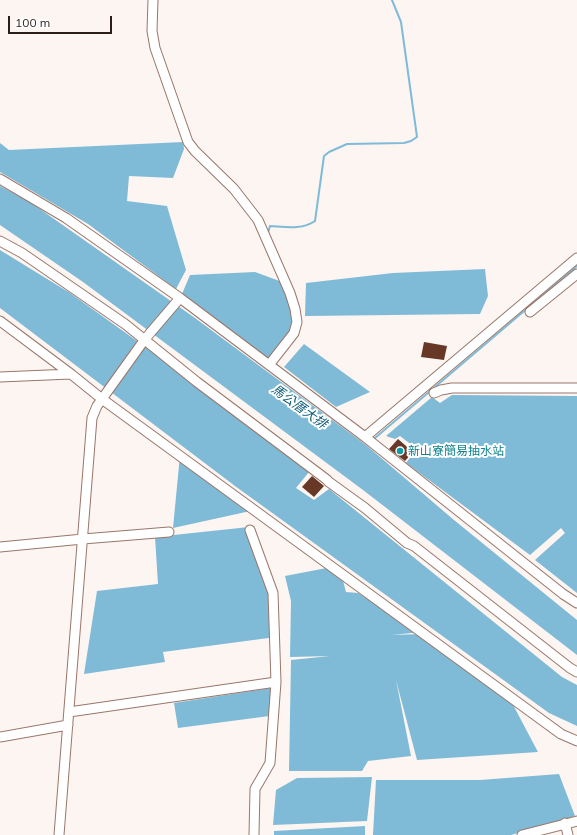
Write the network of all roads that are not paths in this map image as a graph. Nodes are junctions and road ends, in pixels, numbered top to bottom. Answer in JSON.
{"nodes":[{"id":1,"x":153,"y":0,"type":"edge"},
{"id":2,"x":0,"y":179,"type":"edge"},
{"id":3,"x":0,"y":241,"type":"edge"},
{"id":4,"x":577,"y":258,"type":"edge"},
{"id":5,"x":577,"y":274,"type":"edge"},
{"id":6,"x":180,"y":298,"type":"junction"},
{"id":7,"x":530,"y":312,"type":"dead end"},
{"id":8,"x":0,"y":321,"type":"edge"},
{"id":9,"x":145,"y":339,"type":"junction"},
{"id":10,"x":271,"y":367,"type":"junction"},
{"id":11,"x":71,"y":374,"type":"junction"},
{"id":12,"x":0,"y":377,"type":"edge"},
{"id":13,"x":577,"y":388,"type":"edge"},
{"id":14,"x":434,"y":393,"type":"dead end"},
{"id":15,"x":102,"y":399,"type":"junction"},
{"id":16,"x":365,"y":438,"type":"junction"},
{"id":17,"x":250,"y":530,"type":"dead end"},
{"id":18,"x":169,"y":532,"type":"dead end"},
{"id":19,"x":83,"y":539,"type":"junction"},
{"id":20,"x":0,"y":547,"type":"edge"},
{"id":21,"x":577,"y":603,"type":"edge"},
{"id":22,"x":577,"y":672,"type":"edge"},
{"id":23,"x":276,"y":682,"type":"junction"},
{"id":24,"x":69,"y":712,"type":"junction"},
{"id":25,"x":68,"y":725,"type":"junction"},
{"id":26,"x":0,"y":737,"type":"edge"},
{"id":27,"x":577,"y":741,"type":"edge"},
{"id":28,"x":577,"y":821,"type":"edge"},
{"id":29,"x":565,"y":823,"type":"junction"},
{"id":30,"x":59,"y":835,"type":"edge"},
{"id":31,"x":254,"y":835,"type":"edge"},
{"id":32,"x":522,"y":835,"type":"edge"},
{"id":33,"x":568,"y":835,"type":"edge"}],
"edges":[{"from":1,"to":10,"type":"street"},
{"from":2,"to":6,"type":"street"},
{"from":3,"to":9,"type":"street"},
{"from":4,"to":16,"type":"street"},
{"from":5,"to":7,"type":"street"},
{"from":6,"to":9,"type":"street"},
{"from":6,"to":10,"type":"street"},
{"from":8,"to":11,"type":"street"},
{"from":9,"to":15,"type":"street"},
{"from":9,"to":22,"type":"street"},
{"from":10,"to":16,"type":"street"},
{"from":11,"to":12,"type":"street"},
{"from":11,"to":15,"type":"street"},
{"from":13,"to":14,"type":"street"},
{"from":15,"to":19,"type":"street"},
{"from":15,"to":27,"type":"street"},
{"from":16,"to":21,"type":"street"},
{"from":17,"to":23,"type":"street"},
{"from":18,"to":19,"type":"street"},
{"from":19,"to":20,"type":"street"},
{"from":19,"to":24,"type":"street"},
{"from":23,"to":24,"type":"street"},
{"from":23,"to":31,"type":"street"},
{"from":24,"to":25,"type":"street"},
{"from":25,"to":26,"type":"street"},
{"from":25,"to":30,"type":"street"},
{"from":28,"to":29,"type":"street"},
{"from":29,"to":32,"type":"street"},
{"from":29,"to":33,"type":"street"}]}
